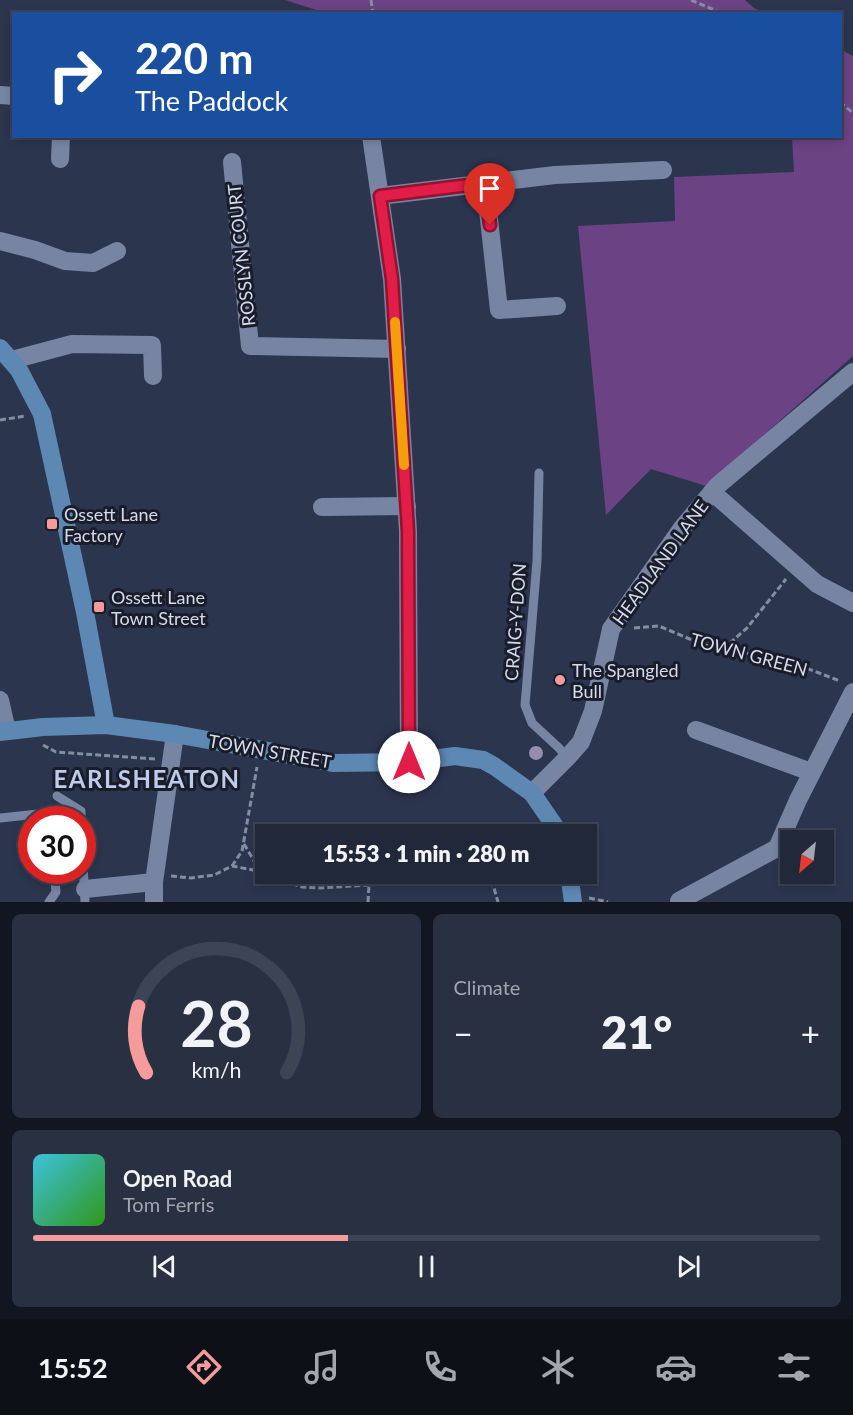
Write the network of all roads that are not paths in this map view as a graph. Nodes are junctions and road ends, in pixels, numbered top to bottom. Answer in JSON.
{"nodes":[{"id":1,"x":61,"y":138,"type":"edge"},
{"id":2,"x":371,"y":138,"type":"edge"},
{"id":3,"x":60,"y":159,"type":"dead end"},
{"id":4,"x":232,"y":162,"type":"dead end"},
{"id":5,"x":663,"y":170,"type":"dead end"},
{"id":6,"x":485,"y":183,"type":"junction"},
{"id":7,"x":380,"y":196,"type":"junction"},
{"id":8,"x":0,"y":241,"type":"edge"},
{"id":9,"x":117,"y":251,"type":"dead end"},
{"id":10,"x":557,"y":306,"type":"dead end"},
{"id":11,"x":396,"y":349,"type":"junction"},
{"id":12,"x":6,"y":354,"type":"edge"},
{"id":13,"x":853,"y":372,"type":"edge"},
{"id":14,"x":153,"y":376,"type":"dead end"},
{"id":15,"x":539,"y":473,"type":"dead end"},
{"id":16,"x":712,"y":492,"type":"junction"},
{"id":17,"x":407,"y":506,"type":"junction"},
{"id":18,"x":322,"y":507,"type":"dead end"},
{"id":19,"x":853,"y":603,"type":"edge"},
{"id":20,"x":848,"y":686,"type":"edge"},
{"id":21,"x":0,"y":700,"type":"edge"},
{"id":22,"x":106,"y":725,"type":"junction"},
{"id":23,"x":696,"y":730,"type":"dead end"},
{"id":24,"x":8,"y":731,"type":"edge"},
{"id":25,"x":175,"y":734,"type":"junction"},
{"id":26,"x":567,"y":758,"type":"junction"},
{"id":27,"x":409,"y":762,"type":"junction"},
{"id":28,"x":811,"y":772,"type":"junction"},
{"id":29,"x":532,"y":793,"type":"junction"},
{"id":30,"x":57,"y":796,"type":"dead end"},
{"id":31,"x":73,"y":806,"type":"edge"},
{"id":32,"x":18,"y":816,"type":"edge"},
{"id":33,"x":0,"y":818,"type":"edge"},
{"id":34,"x":553,"y":824,"type":"edge"},
{"id":35,"x":154,"y":882,"type":"junction"},
{"id":36,"x":55,"y":884,"type":"edge"},
{"id":37,"x":571,"y":884,"type":"edge"},
{"id":38,"x":85,"y":895,"type":"edge"},
{"id":39,"x":679,"y":901,"type":"edge"},
{"id":40,"x":49,"y":902,"type":"edge"},
{"id":41,"x":154,"y":902,"type":"edge"},
{"id":42,"x":573,"y":902,"type":"edge"}],
"edges":[{"from":1,"to":3,"type":"street"},
{"from":2,"to":7,"type":"street"},
{"from":4,"to":11,"type":"street","name":"ROSSLYN COURT"},
{"from":5,"to":6,"type":"street"},
{"from":6,"to":7,"type":"street"},
{"from":6,"to":10,"type":"street"},
{"from":7,"to":11,"type":"street"},
{"from":8,"to":9,"type":"street"},
{"from":11,"to":17,"type":"street"},
{"from":12,"to":14,"type":"street"},
{"from":12,"to":22,"type":"street"},
{"from":13,"to":16,"type":"street","name":"HEADLAND LANE"},
{"from":15,"to":26,"type":"lane","name":"CRAIG-Y-DON"},
{"from":16,"to":19,"type":"street"},
{"from":16,"to":26,"type":"street","name":"HEADLAND LANE"},
{"from":17,"to":18,"type":"street"},
{"from":17,"to":27,"type":"street"},
{"from":20,"to":28,"type":"street"},
{"from":21,"to":24,"type":"street"},
{"from":22,"to":24,"type":"street","name":"TOWN STREET"},
{"from":22,"to":25,"type":"street","name":"TOWN STREET"},
{"from":23,"to":28,"type":"street"},
{"from":25,"to":27,"type":"street","name":"TOWN STREET"},
{"from":25,"to":35,"type":"street"},
{"from":26,"to":29,"type":"street","name":"HEADLAND LANE"},
{"from":27,"to":29,"type":"street","name":"TOWN STREET"},
{"from":28,"to":39,"type":"street"},
{"from":29,"to":34,"type":"street","name":"TOWN STREET"},
{"from":30,"to":31,"type":"lane"},
{"from":32,"to":33,"type":"lane"},
{"from":35,"to":38,"type":"street"},
{"from":35,"to":41,"type":"street"},
{"from":36,"to":40,"type":"lane"},
{"from":37,"to":42,"type":"street"}]}
